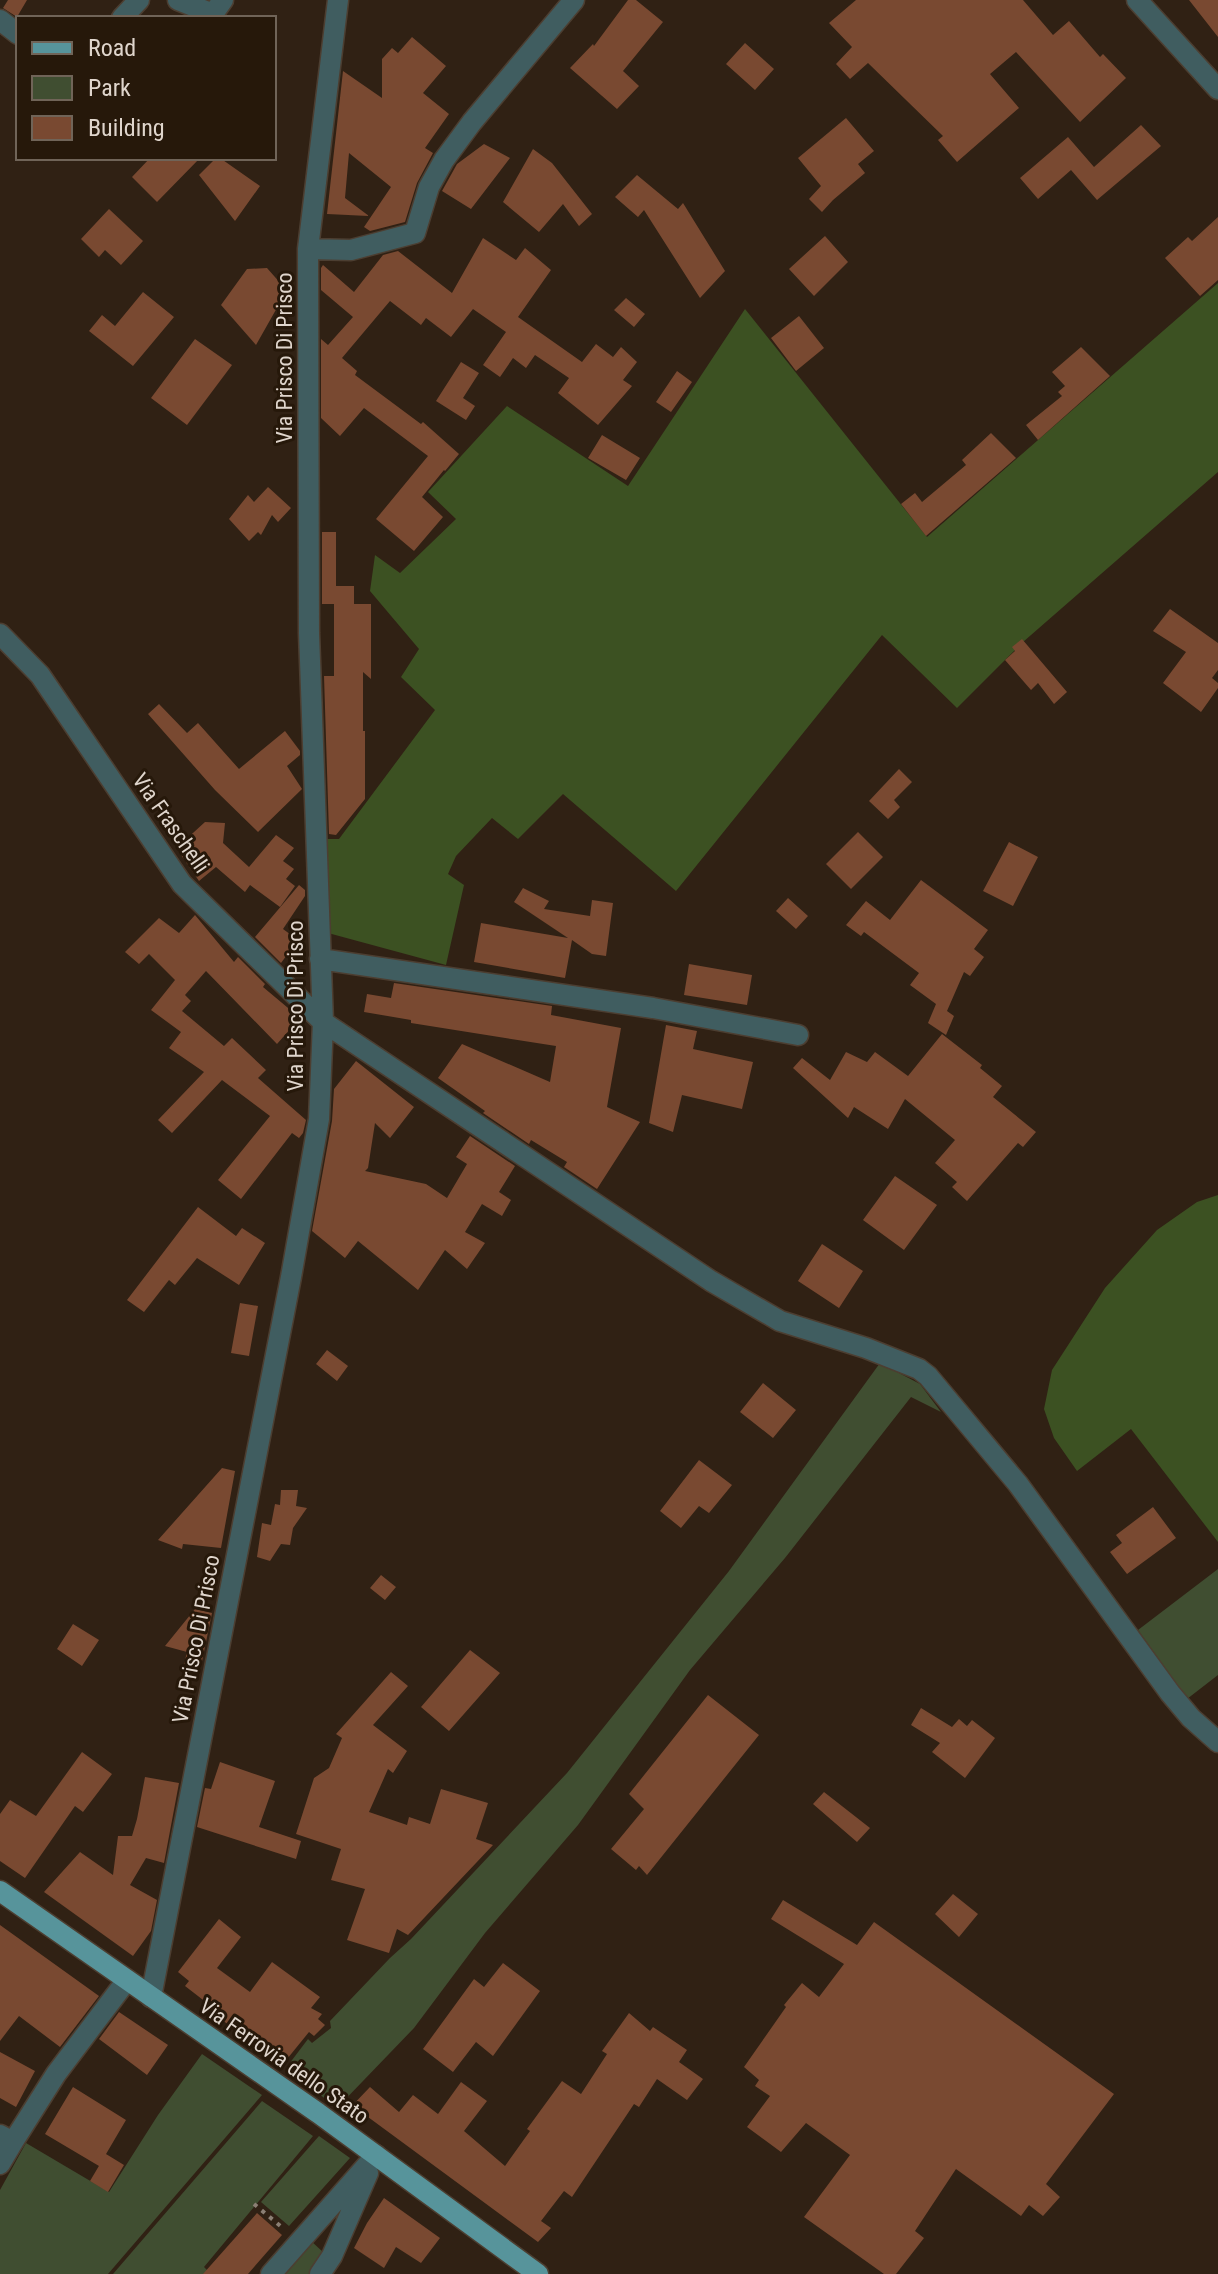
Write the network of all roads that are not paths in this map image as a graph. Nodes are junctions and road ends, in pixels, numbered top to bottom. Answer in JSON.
{"nodes":[{"id":1,"x":139,"y":0,"type":"edge"},
{"id":2,"x":178,"y":0,"type":"edge"},
{"id":3,"x":223,"y":0,"type":"edge"},
{"id":4,"x":338,"y":0,"type":"edge"},
{"id":5,"x":574,"y":0,"type":"edge"},
{"id":6,"x":1137,"y":0,"type":"edge"},
{"id":7,"x":124,"y":16,"type":"edge"},
{"id":8,"x":0,"y":20,"type":"edge"},
{"id":9,"x":16,"y":32,"type":"edge"},
{"id":10,"x":1218,"y":89,"type":"edge"},
{"id":11,"x":308,"y":249,"type":"junction"},
{"id":12,"x":0,"y":634,"type":"edge"},
{"id":13,"x":320,"y":959,"type":"junction"},
{"id":14,"x":323,"y":1022,"type":"junction"},
{"id":15,"x":798,"y":1035,"type":"dead end"},
{"id":16,"x":1218,"y":1742,"type":"edge"},
{"id":17,"x":0,"y":1891,"type":"edge"},
{"id":18,"x":127,"y":1980,"type":"junction"},
{"id":19,"x":151,"y":1997,"type":"junction"},
{"id":20,"x":7,"y":2139,"type":"edge"},
{"id":21,"x":376,"y":2155,"type":"junction"},
{"id":22,"x":0,"y":2164,"type":"edge"},
{"id":23,"x":271,"y":2274,"type":"edge"},
{"id":24,"x":320,"y":2274,"type":"edge"},
{"id":25,"x":538,"y":2274,"type":"edge"}],
"edges":[{"from":1,"to":7,"type":"street"},
{"from":2,"to":3,"type":"street"},
{"from":4,"to":11,"type":"street","name":"Via Prisco Di Prisco"},
{"from":5,"to":11,"type":"street"},
{"from":6,"to":10,"type":"street"},
{"from":8,"to":9,"type":"street"},
{"from":11,"to":13,"type":"street","name":"Via Prisco Di Prisco"},
{"from":12,"to":14,"type":"street","name":"Via Fraschelli"},
{"from":13,"to":14,"type":"street","name":"Via Prisco Di Prisco"},
{"from":13,"to":15,"type":"street"},
{"from":14,"to":16,"type":"street","name":"Via Fraschelli"},
{"from":14,"to":19,"type":"street","name":"Via Prisco Di Prisco"},
{"from":17,"to":18,"type":"main road","name":"Via Ferrovia dello Stato"},
{"from":18,"to":19,"type":"main road","name":"Via Ferrovia dello Stato"},
{"from":18,"to":20,"type":"street"},
{"from":19,"to":21,"type":"main road","name":"Via Ferrovia dello Stato"},
{"from":20,"to":22,"type":"street"},
{"from":21,"to":23,"type":"street"},
{"from":21,"to":24,"type":"street"},
{"from":21,"to":25,"type":"main road","name":"Via Ferrovia dello Stato"}]}
